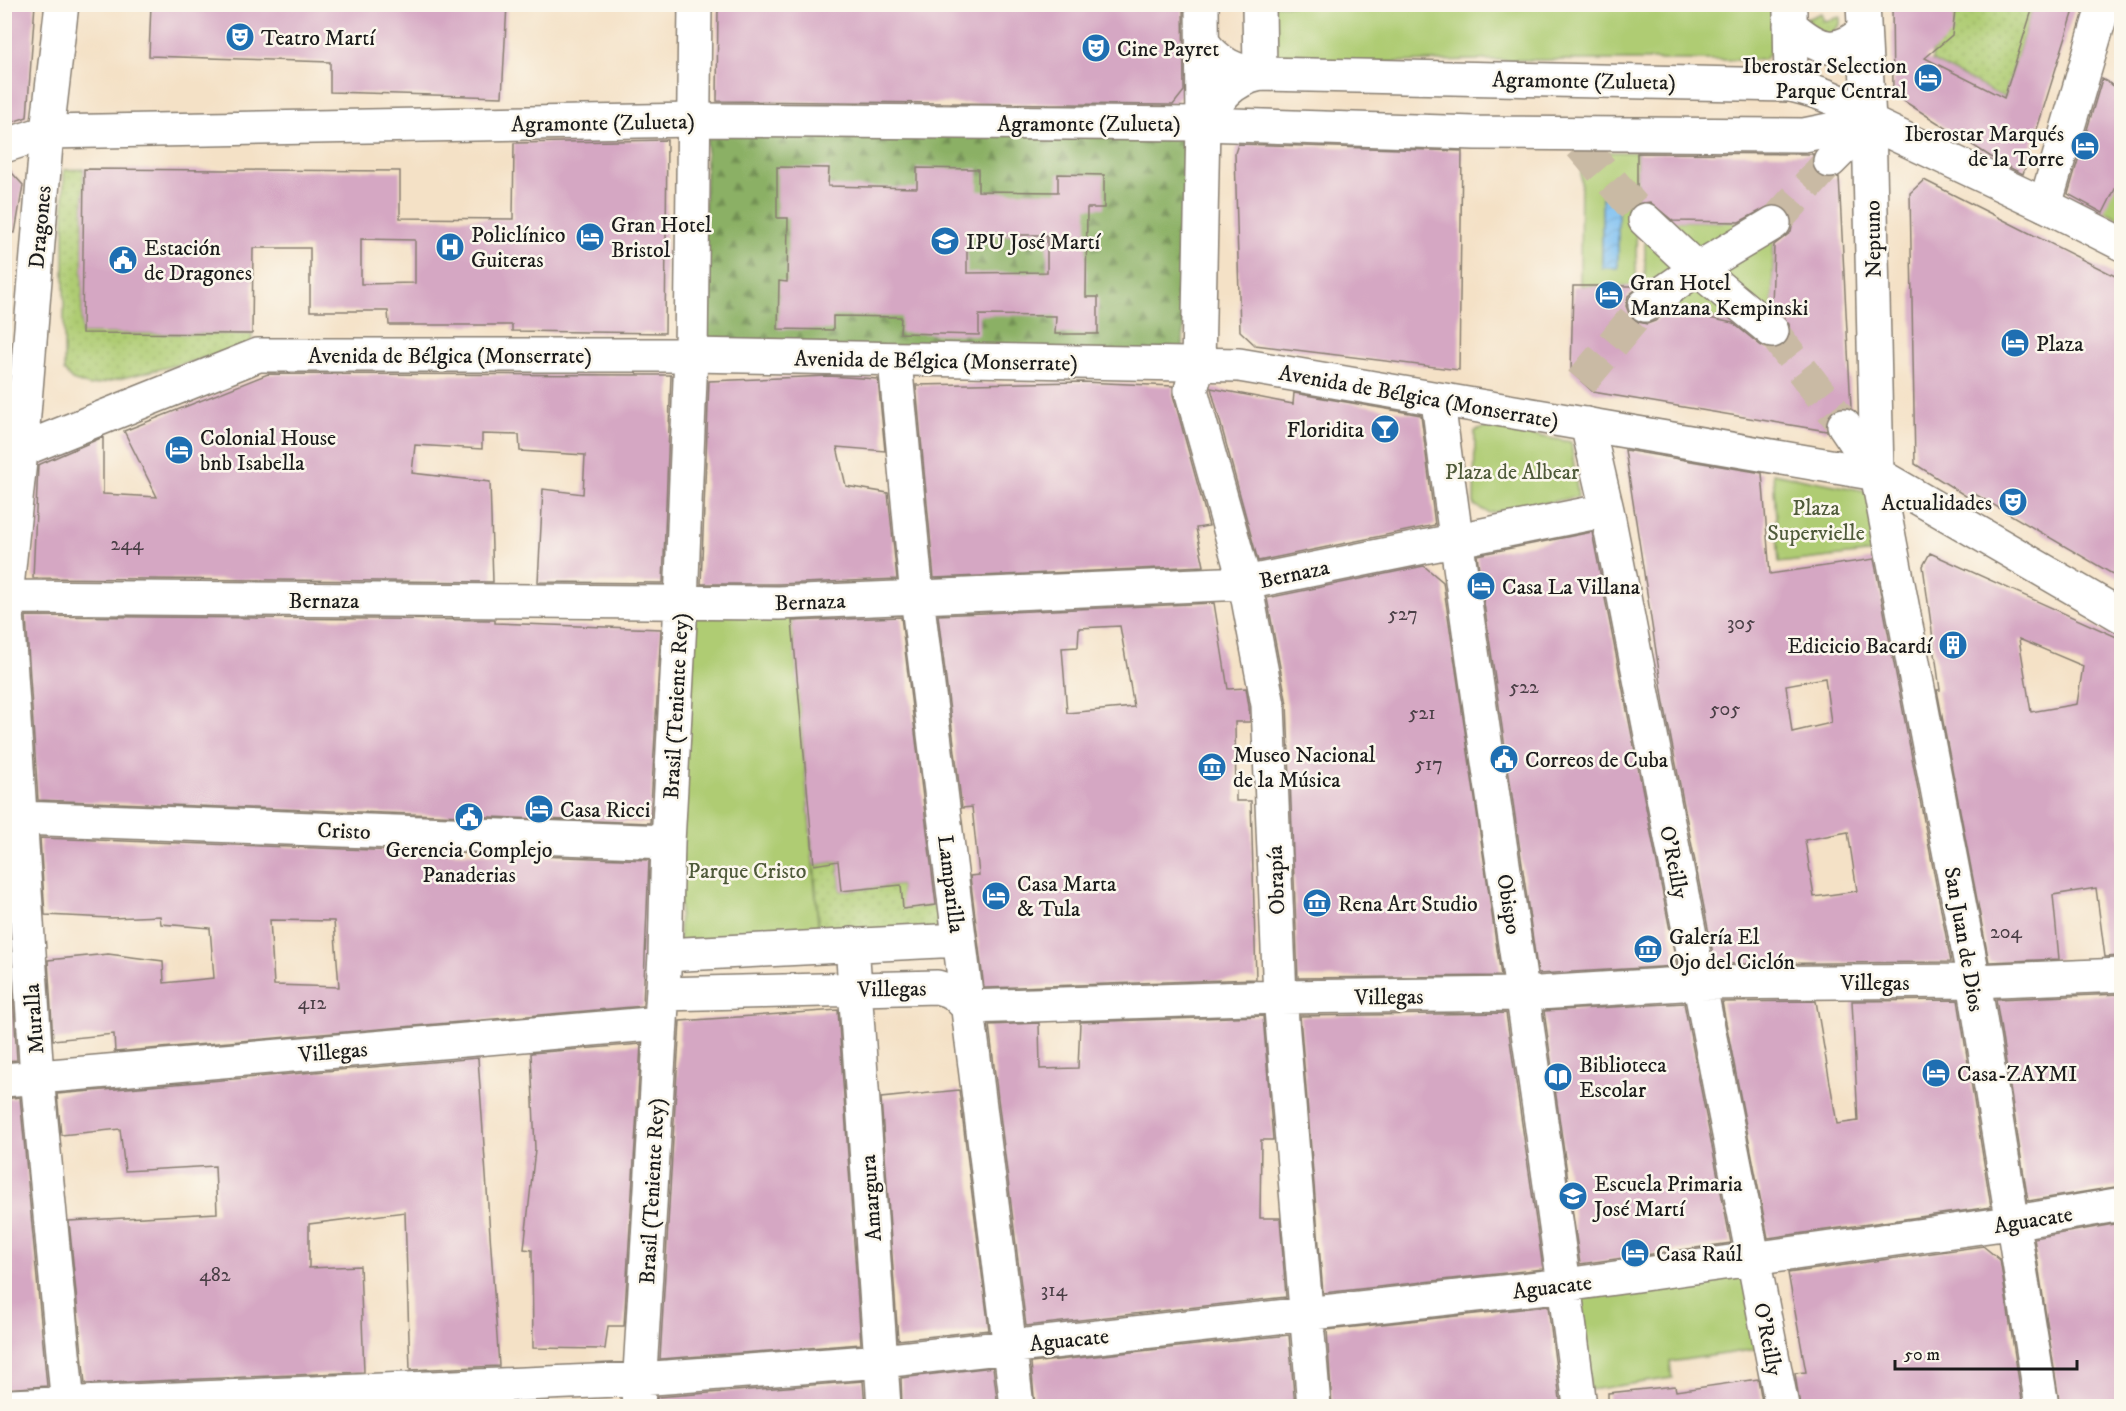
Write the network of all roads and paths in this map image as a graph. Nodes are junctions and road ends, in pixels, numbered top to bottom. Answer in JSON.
{"nodes":[{"id":1,"x":62,"y":4,"type":"edge"},
{"id":2,"x":695,"y":4,"type":"edge"},
{"id":3,"x":1202,"y":4,"type":"edge"},
{"id":4,"x":1259,"y":4,"type":"edge"},
{"id":5,"x":2104,"y":4,"type":"edge"},
{"id":6,"x":1790,"y":15,"type":"edge"},
{"id":7,"x":1863,"y":18,"type":"edge"},
{"id":8,"x":1203,"y":43,"type":"junction"},
{"id":9,"x":1260,"y":74,"type":"junction"},
{"id":10,"x":1791,"y":86,"type":"junction"},
{"id":11,"x":695,"y":120,"type":"junction"},
{"id":12,"x":1869,"y":122,"type":"junction"},
{"id":13,"x":1203,"y":124,"type":"junction"},
{"id":14,"x":47,"y":132,"type":"junction"},
{"id":15,"x":4,"y":146,"type":"edge"},
{"id":16,"x":1830,"y":161,"type":"tunnel mouth"},
{"id":17,"x":2045,"y":205,"type":"junction"},
{"id":18,"x":1645,"y":220,"type":"tunnel mouth"},
{"id":19,"x":1774,"y":223,"type":"tunnel mouth"},
{"id":20,"x":2121,"y":244,"type":"edge"},
{"id":21,"x":1698,"y":269,"type":"junction"},
{"id":22,"x":1645,"y":305,"type":"tunnel mouth"},
{"id":23,"x":1772,"y":331,"type":"tunnel mouth"},
{"id":24,"x":691,"y":355,"type":"junction"},
{"id":25,"x":895,"y":361,"type":"junction"},
{"id":26,"x":1198,"y":364,"type":"junction"},
{"id":27,"x":1438,"y":401,"type":"junction"},
{"id":28,"x":1587,"y":424,"type":"junction"},
{"id":29,"x":1844,"y":425,"type":"tunnel mouth"},
{"id":30,"x":13,"y":454,"type":"edge"},
{"id":31,"x":1877,"y":474,"type":"junction"},
{"id":32,"x":1607,"y":510,"type":"junction"},
{"id":33,"x":1455,"y":540,"type":"junction"},
{"id":34,"x":1245,"y":583,"type":"junction"},
{"id":35,"x":5,"y":597,"type":"edge"},
{"id":36,"x":917,"y":597,"type":"junction"},
{"id":37,"x":681,"y":603,"type":"junction"},
{"id":38,"x":2121,"y":616,"type":"edge"},
{"id":39,"x":20,"y":818,"type":"junction"},
{"id":40,"x":668,"y":842,"type":"junction"},
{"id":41,"x":958,"y":933,"type":"junction"},
{"id":42,"x":852,"y":944,"type":"junction"},
{"id":43,"x":665,"y":955,"type":"junction"},
{"id":44,"x":2121,"y":975,"type":"edge"},
{"id":45,"x":1974,"y":981,"type":"junction"},
{"id":46,"x":1698,"y":983,"type":"junction"},
{"id":47,"x":855,"y":989,"type":"junction"},
{"id":48,"x":1524,"y":994,"type":"junction"},
{"id":49,"x":1280,"y":997,"type":"junction"},
{"id":50,"x":968,"y":1007,"type":"junction"},
{"id":51,"x":662,"y":1008,"type":"junction"},
{"id":52,"x":37,"y":1077,"type":"junction"},
{"id":53,"x":4,"y":1080,"type":"edge"},
{"id":54,"x":2121,"y":1204,"type":"edge"},
{"id":55,"x":2010,"y":1223,"type":"junction"},
{"id":56,"x":1754,"y":1260,"type":"junction"},
{"id":57,"x":1565,"y":1285,"type":"junction"},
{"id":58,"x":1308,"y":1312,"type":"junction"},
{"id":59,"x":1010,"y":1346,"type":"junction"},
{"id":60,"x":882,"y":1361,"type":"junction"},
{"id":61,"x":639,"y":1393,"type":"edge"},
{"id":62,"x":68,"y":1405,"type":"edge"},
{"id":63,"x":10,"y":1407,"type":"edge"},
{"id":64,"x":884,"y":1407,"type":"edge"},
{"id":65,"x":1017,"y":1407,"type":"edge"},
{"id":66,"x":1314,"y":1407,"type":"edge"},
{"id":67,"x":1580,"y":1407,"type":"edge"},
{"id":68,"x":1782,"y":1407,"type":"edge"},
{"id":69,"x":2042,"y":1407,"type":"edge"}],
"edges":[{"from":1,"to":14,"type":"street","name":"Dragones"},
{"from":2,"to":11,"type":"street","name":"Brasil (Teniente Rey)"},
{"from":3,"to":8,"type":"street","name":"Obrapía"},
{"from":4,"to":9,"type":"street"},
{"from":5,"to":17,"type":"street"},
{"from":6,"to":7,"type":"street"},
{"from":6,"to":10,"type":"street"},
{"from":7,"to":12,"type":"street","name":"Neptuno"},
{"from":8,"to":9,"type":"street"},
{"from":8,"to":13,"type":"street","name":"Obrapía"},
{"from":9,"to":10,"type":"street","name":"Agramonte (Zulueta)"},
{"from":9,"to":13,"type":"street","name":"Agramonte (Zulueta)"},
{"from":10,"to":12,"type":"street","name":"Agramonte (Zulueta)"},
{"from":11,"to":13,"type":"street","name":"Agramonte (Zulueta)"},
{"from":11,"to":14,"type":"street","name":"Agramonte (Zulueta)"},
{"from":11,"to":24,"type":"street","name":"Brasil (Teniente Rey)"},
{"from":12,"to":13,"type":"street","name":"Agramonte (Zulueta)"},
{"from":12,"to":16,"type":"street"},
{"from":12,"to":17,"type":"street","name":"Agramonte (Zulueta)"},
{"from":12,"to":31,"type":"street","name":"Neptuno"},
{"from":13,"to":26,"type":"street","name":"Obrapía"},
{"from":14,"to":15,"type":"street","name":"Agramonte (Zulueta)"},
{"from":14,"to":30,"type":"street","name":"Dragones"},
{"from":17,"to":20,"type":"street","name":"Agramonte (Zulueta)"},
{"from":18,"to":21,"type":"street"},
{"from":19,"to":21,"type":"street"},
{"from":21,"to":22,"type":"street"},
{"from":21,"to":23,"type":"street"},
{"from":24,"to":25,"type":"street","name":"Avenida de Bélgica (Monserrate)"},
{"from":24,"to":30,"type":"street","name":"Avenida de Bélgica (Monserrate)"},
{"from":24,"to":37,"type":"street","name":"Brasil (Teniente Rey)"},
{"from":25,"to":26,"type":"street","name":"Avenida de Bélgica (Monserrate)"},
{"from":25,"to":36,"type":"street","name":"Lamparilla"},
{"from":26,"to":27,"type":"street","name":"Avenida de Bélgica (Monserrate)"},
{"from":26,"to":34,"type":"street","name":"Obrapía"},
{"from":27,"to":28,"type":"street","name":"Avenida de Bélgica (Monserrate)"},
{"from":27,"to":33,"type":"street","name":"Obispo"},
{"from":28,"to":31,"type":"street","name":"Avenida de Bélgica (Monserrate)"},
{"from":28,"to":32,"type":"street","name":"O'Reilly"},
{"from":29,"to":31,"type":"street"},
{"from":30,"to":35,"type":"street","name":"Muralla"},
{"from":31,"to":38,"type":"street"},
{"from":31,"to":45,"type":"street","name":"San Juan de Dios"},
{"from":32,"to":33,"type":"street","name":"Bernaza"},
{"from":32,"to":46,"type":"street","name":"O'Reilly"},
{"from":33,"to":34,"type":"street","name":"Bernaza"},
{"from":33,"to":48,"type":"street","name":"Obispo"},
{"from":34,"to":36,"type":"street","name":"Bernaza"},
{"from":34,"to":49,"type":"street","name":"Obrapía"},
{"from":35,"to":37,"type":"street","name":"Bernaza"},
{"from":35,"to":39,"type":"street","name":"Muralla"},
{"from":36,"to":37,"type":"street","name":"Bernaza"},
{"from":36,"to":41,"type":"street","name":"Lamparilla"},
{"from":37,"to":40,"type":"street","name":"Brasil (Teniente Rey)"},
{"from":39,"to":40,"type":"street","name":"Cristo"},
{"from":39,"to":52,"type":"street","name":"Muralla"},
{"from":40,"to":43,"type":"street","name":"Brasil (Teniente Rey)"},
{"from":41,"to":42,"type":"street","name":"Villegas"},
{"from":41,"to":50,"type":"street","name":"Lamparilla"},
{"from":42,"to":43,"type":"street","name":"Villegas"},
{"from":42,"to":47,"type":"street","name":"Amargura"},
{"from":43,"to":51,"type":"street","name":"Brasil (Teniente Rey)"},
{"from":44,"to":45,"type":"street","name":"Villegas"},
{"from":45,"to":46,"type":"street","name":"Villegas"},
{"from":45,"to":55,"type":"street","name":"San Juan de Dios"},
{"from":46,"to":48,"type":"street","name":"Villegas"},
{"from":46,"to":56,"type":"street","name":"O'Reilly"},
{"from":47,"to":50,"type":"street","name":"Villegas"},
{"from":47,"to":51,"type":"street","name":"Villegas"},
{"from":47,"to":60,"type":"street","name":"Amargura"},
{"from":48,"to":49,"type":"street","name":"Villegas"},
{"from":48,"to":57,"type":"street","name":"Obispo"},
{"from":49,"to":50,"type":"street","name":"Villegas"},
{"from":49,"to":58,"type":"street","name":"Obrapía"},
{"from":50,"to":59,"type":"street","name":"Lamparilla"},
{"from":51,"to":52,"type":"street","name":"Villegas"},
{"from":51,"to":61,"type":"street","name":"Brasil (Teniente Rey)"},
{"from":52,"to":53,"type":"street","name":"Villegas"},
{"from":52,"to":62,"type":"street","name":"Muralla"},
{"from":54,"to":55,"type":"street","name":"Aguacate"},
{"from":55,"to":56,"type":"street","name":"Aguacate"},
{"from":55,"to":69,"type":"street","name":"San Juan de Dios"},
{"from":56,"to":57,"type":"street","name":"Aguacate"},
{"from":56,"to":68,"type":"street","name":"O'Reilly"},
{"from":57,"to":58,"type":"street","name":"Aguacate"},
{"from":57,"to":67,"type":"street","name":"Obispo"},
{"from":58,"to":59,"type":"street","name":"Aguacate"},
{"from":58,"to":66,"type":"street","name":"Obrapía"},
{"from":59,"to":60,"type":"street","name":"Aguacate"},
{"from":59,"to":65,"type":"street","name":"Lamparilla"},
{"from":60,"to":61,"type":"street","name":"Aguacate"},
{"from":60,"to":64,"type":"street","name":"Amargura"},
{"from":61,"to":62,"type":"street","name":"Aguacate"},
{"from":62,"to":63,"type":"street","name":"Aguacate"}]}
